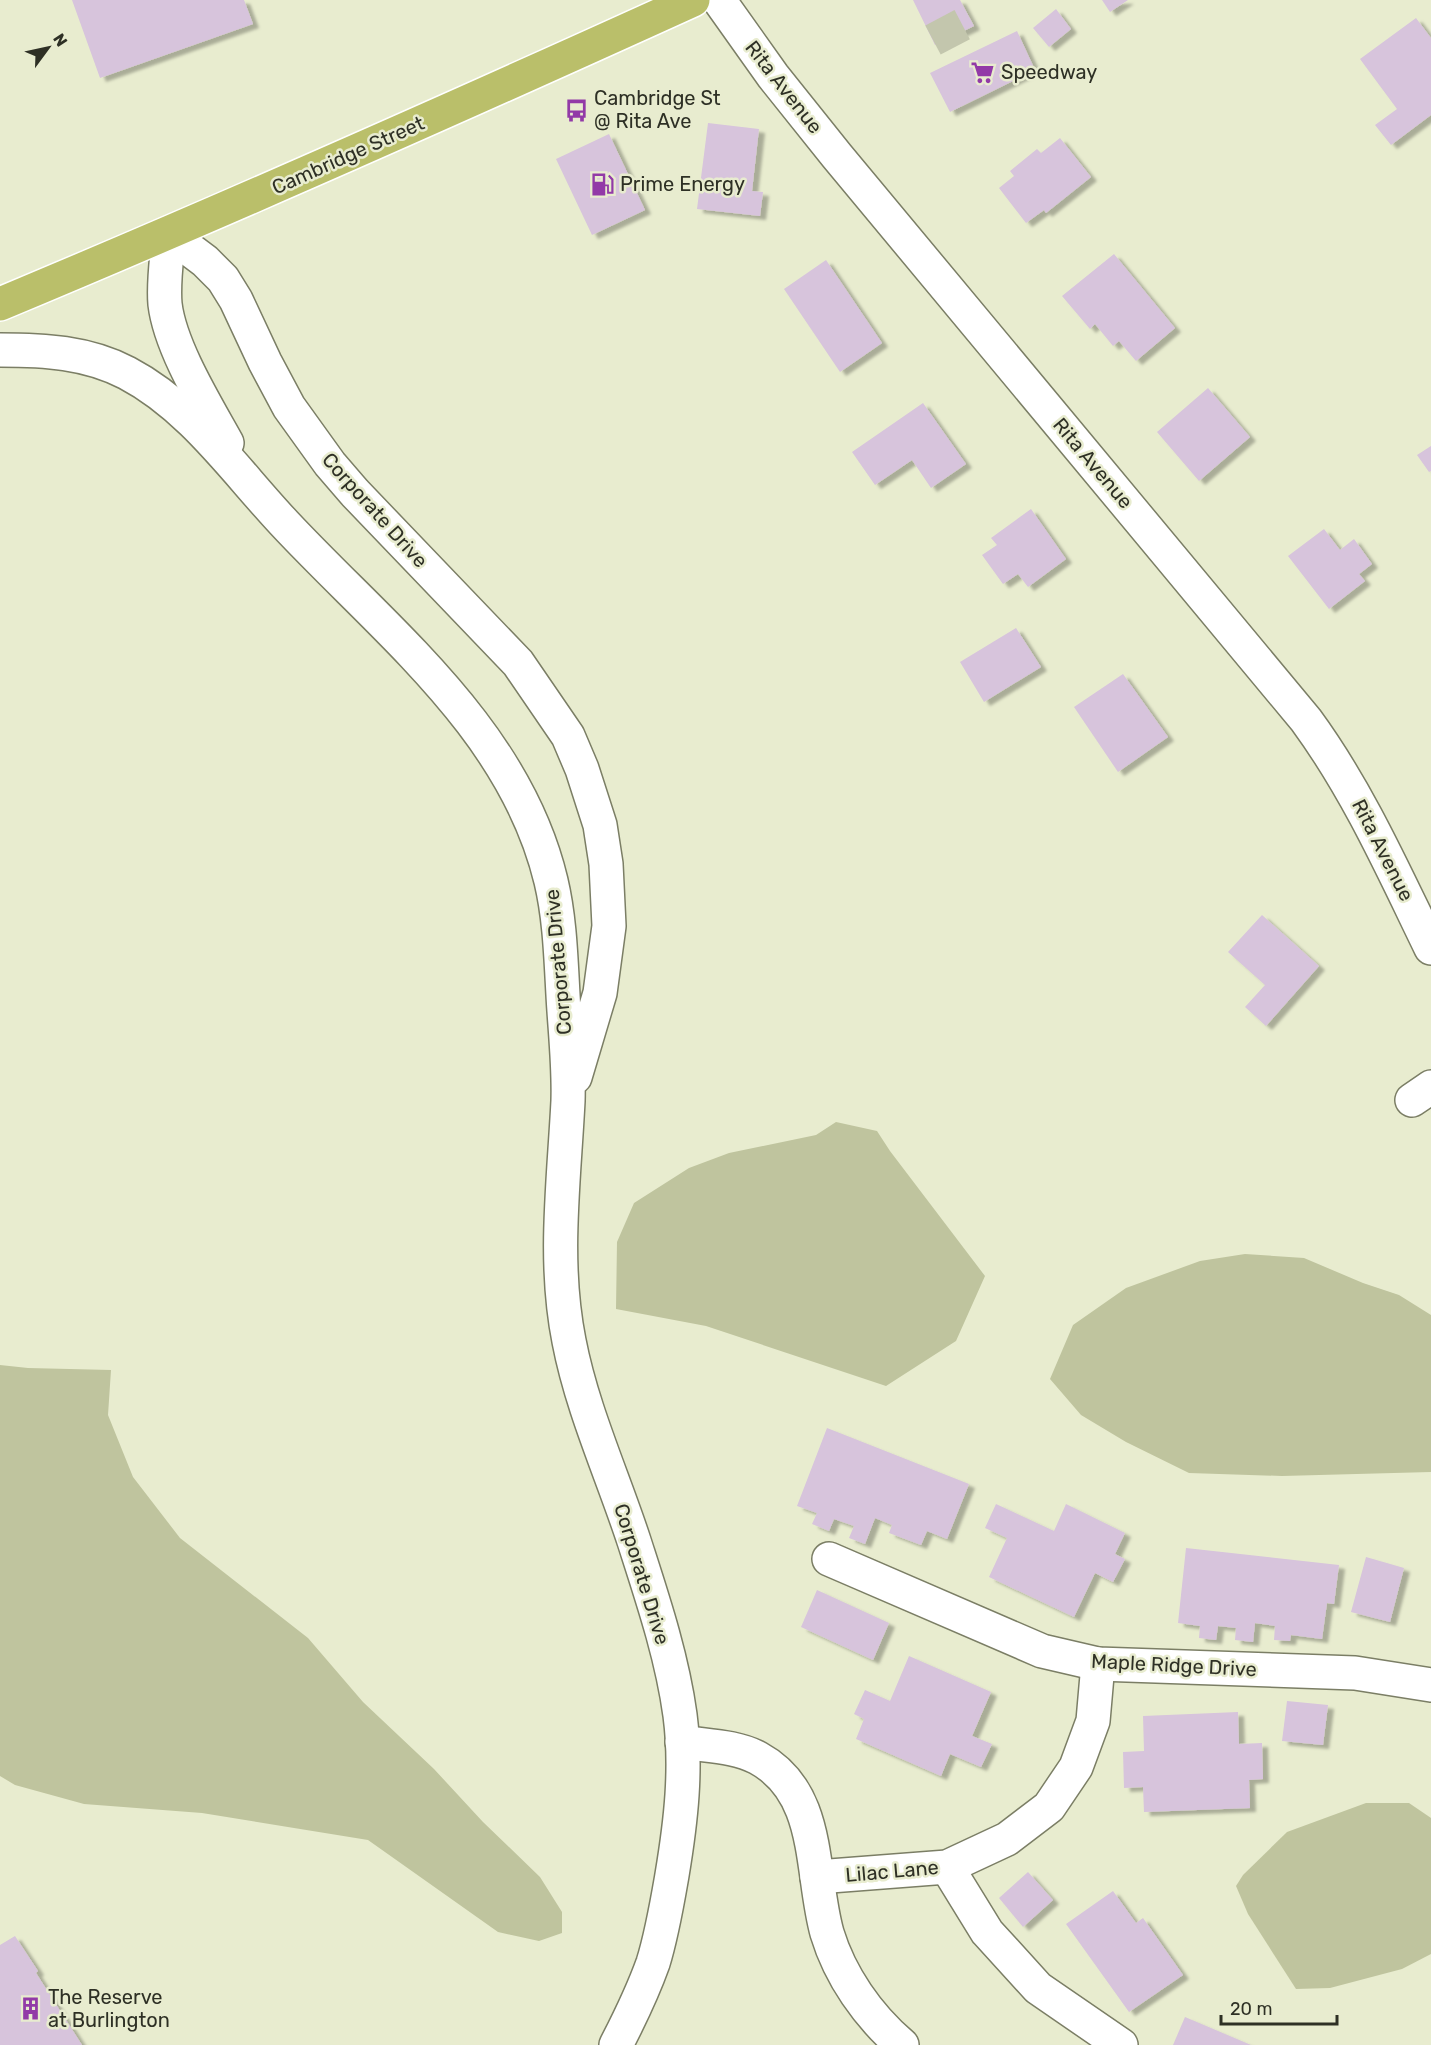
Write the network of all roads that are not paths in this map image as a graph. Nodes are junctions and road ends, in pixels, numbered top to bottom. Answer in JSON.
{"nodes":[{"id":1,"x":693,"y":0,"type":"edge"},
{"id":2,"x":718,"y":0,"type":"edge"},
{"id":3,"x":169,"y":234,"type":"junction"},
{"id":4,"x":0,"y":304,"type":"edge"},
{"id":5,"x":0,"y":350,"type":"edge"},
{"id":6,"x":285,"y":524,"type":"junction"},
{"id":7,"x":1431,"y":948,"type":"edge"},
{"id":8,"x":568,"y":1098,"type":"junction"},
{"id":9,"x":829,"y":1558,"type":"dead end"},
{"id":10,"x":1098,"y":1664,"type":"junction"},
{"id":11,"x":1431,"y":1685,"type":"edge"},
{"id":12,"x":682,"y":1742,"type":"junction"},
{"id":13,"x":947,"y":1867,"type":"junction"},
{"id":14,"x":817,"y":1877,"type":"junction"},
{"id":15,"x":616,"y":2045,"type":"edge"},
{"id":16,"x":902,"y":2045,"type":"edge"},
{"id":17,"x":1121,"y":2045,"type":"edge"}],
"edges":[{"from":1,"to":3,"type":"main road","name":"Cambridge Street"},
{"from":2,"to":7,"type":"street","name":"Rita Avenue"},
{"from":3,"to":4,"type":"main road","name":"Cambridge Street"},
{"from":3,"to":6,"type":"street","name":"Corporate Drive"},
{"from":3,"to":8,"type":"street","name":"Corporate Drive"},
{"from":5,"to":6,"type":"street","name":"Corporate Drive"},
{"from":6,"to":8,"type":"street","name":"Corporate Drive"},
{"from":8,"to":12,"type":"street","name":"Corporate Drive"},
{"from":9,"to":10,"type":"street","name":"Maple Ridge Drive"},
{"from":10,"to":11,"type":"street","name":"Maple Ridge Drive"},
{"from":10,"to":13,"type":"street","name":"Lilac Lane"},
{"from":12,"to":14,"type":"street"},
{"from":12,"to":15,"type":"street","name":"Corporate Drive"},
{"from":13,"to":14,"type":"street","name":"Lilac Lane"},
{"from":13,"to":17,"type":"street"},
{"from":14,"to":16,"type":"street"}]}
